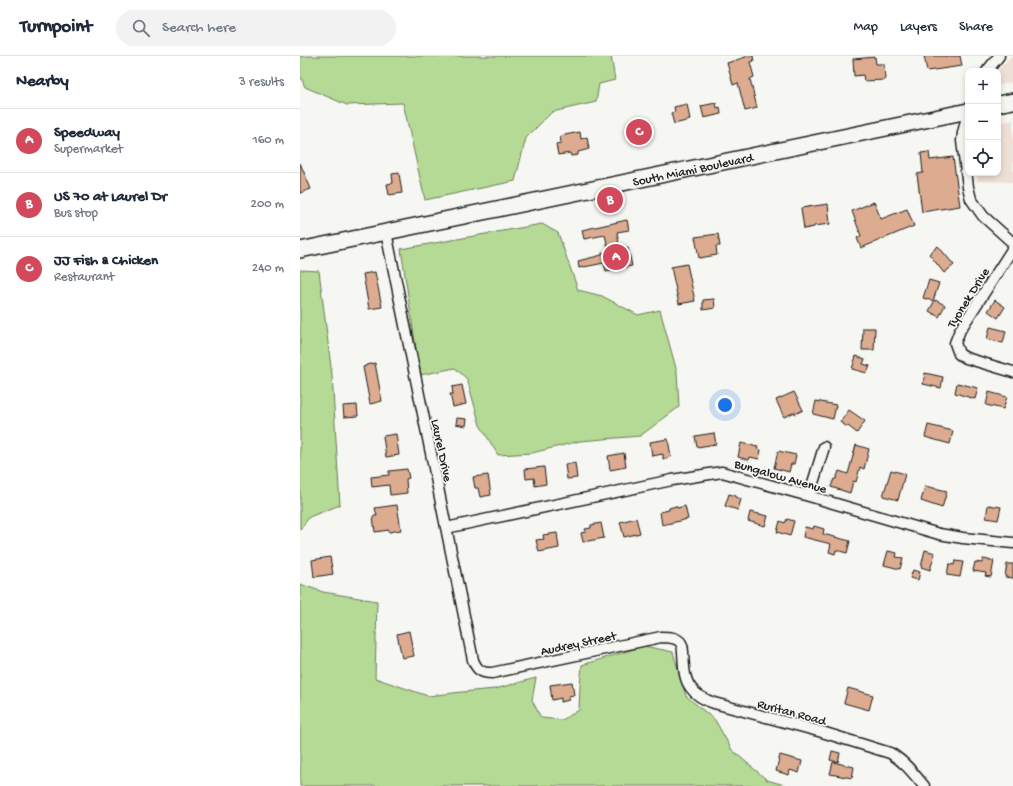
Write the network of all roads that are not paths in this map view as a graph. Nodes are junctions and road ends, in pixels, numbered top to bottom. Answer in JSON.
{"nodes":[{"id":1,"x":999,"y":56,"type":"edge"},
{"id":2,"x":989,"y":68,"type":"edge"},
{"id":3,"x":1013,"y":101,"type":"edge"},
{"id":4,"x":1001,"y":103,"type":"edge"},
{"id":5,"x":965,"y":112,"type":"edge"},
{"id":6,"x":965,"y":124,"type":"edge"},
{"id":7,"x":386,"y":232,"type":"junction"},
{"id":8,"x":1013,"y":243,"type":"edge"},
{"id":9,"x":1013,"y":248,"type":"edge"},
{"id":10,"x":300,"y":250,"type":"edge"},
{"id":11,"x":1013,"y":372,"type":"edge"},
{"id":12,"x":824,"y":447,"type":"dead end"},
{"id":13,"x":809,"y":496,"type":"junction"},
{"id":14,"x":446,"y":528,"type":"junction"},
{"id":15,"x":1013,"y":543,"type":"edge"},
{"id":16,"x":681,"y":643,"type":"joint"},
{"id":17,"x":480,"y":671,"type":"joint"},
{"id":18,"x":924,"y":786,"type":"edge"}],
"edges":[{"from":1,"to":2,"type":"street"},
{"from":3,"to":4,"type":"highway"},
{"from":5,"to":7,"type":"highway","name":"South Miami Boulevard"},
{"from":6,"to":8,"type":"street"},
{"from":7,"to":10,"type":"highway","name":"South Miami Boulevard"},
{"from":7,"to":14,"type":"street","name":"Laurel Drive"},
{"from":9,"to":11,"type":"street","name":"Tyonek Drive"},
{"from":12,"to":13,"type":"street"},
{"from":13,"to":14,"type":"street","name":"Bungalow Avenue"},
{"from":13,"to":15,"type":"street","name":"Bungalow Avenue"},
{"from":14,"to":17,"type":"street","name":"Laurel Drive"},
{"from":16,"to":17,"type":"street","name":"Audrey Street"},
{"from":16,"to":18,"type":"street","name":"Ruritan Road"}]}
